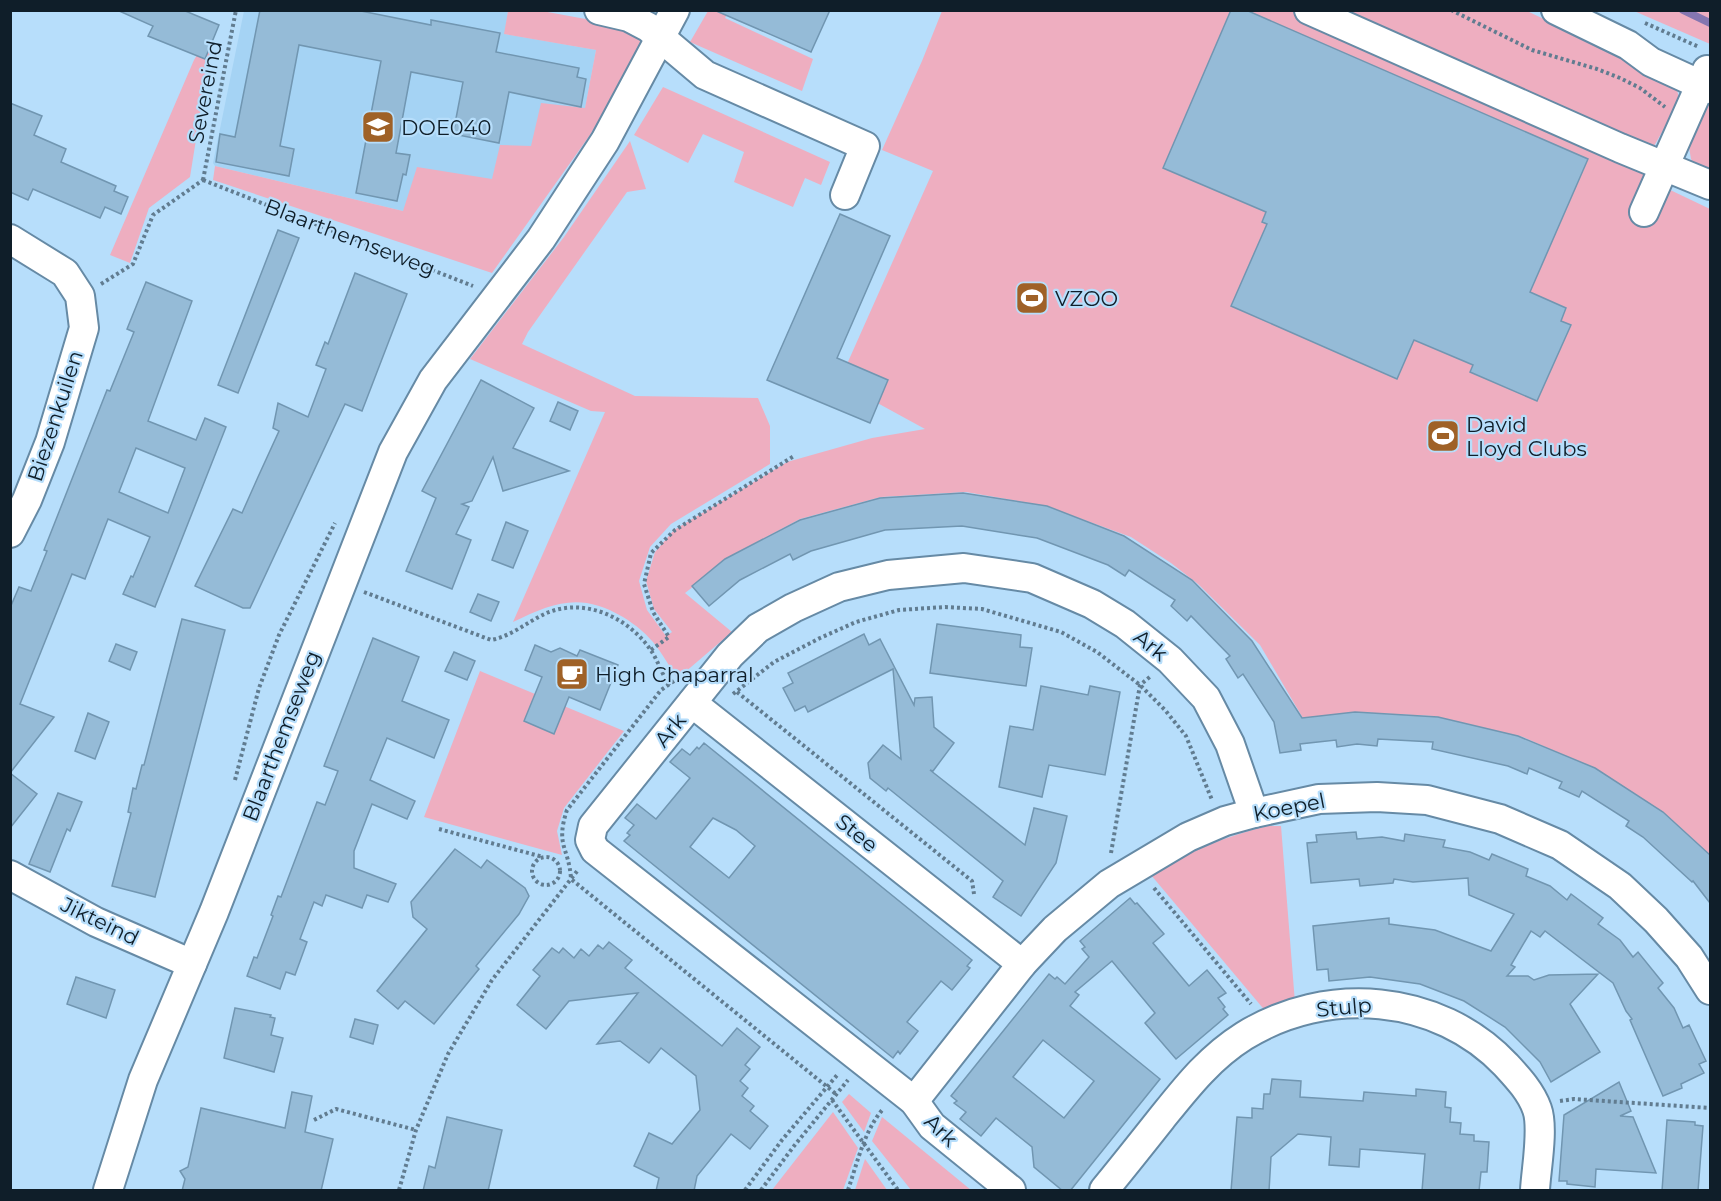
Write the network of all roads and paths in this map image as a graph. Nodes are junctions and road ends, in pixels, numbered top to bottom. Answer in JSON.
{"nodes":[{"id":1,"x":236,"y":10,"type":"edge"},
{"id":2,"x":599,"y":10,"type":"edge"},
{"id":3,"x":675,"y":10,"type":"edge"},
{"id":4,"x":1309,"y":10,"type":"edge"},
{"id":5,"x":1451,"y":10,"type":"edge"},
{"id":6,"x":1556,"y":10,"type":"edge"},
{"id":7,"x":1632,"y":32,"type":"junction"},
{"id":8,"x":662,"y":37,"type":"junction"},
{"id":9,"x":1706,"y":73,"type":"edge"},
{"id":10,"x":1686,"y":118,"type":"junction"},
{"id":11,"x":1665,"y":165,"type":"junction"},
{"id":12,"x":203,"y":180,"type":"junction"},
{"id":13,"x":1710,"y":185,"type":"edge"},
{"id":14,"x":845,"y":195,"type":"dead end"},
{"id":15,"x":1644,"y":212,"type":"dead end"},
{"id":16,"x":10,"y":239,"type":"edge"},
{"id":17,"x":80,"y":296,"type":"junction"},
{"id":18,"x":494,"y":302,"type":"junction"},
{"id":19,"x":794,"y":456,"type":"dead end"},
{"id":20,"x":10,"y":533,"type":"edge"},
{"id":21,"x":341,"y":581,"type":"junction"},
{"id":22,"x":651,"y":650,"type":"junction"},
{"id":23,"x":1170,"y":660,"type":"junction"},
{"id":24,"x":678,"y":678,"type":"dead end"},
{"id":25,"x":669,"y":685,"type":"junction"},
{"id":26,"x":1140,"y":685,"type":"junction"},
{"id":27,"x":737,"y":692,"type":"junction"},
{"id":28,"x":699,"y":708,"type":"junction"},
{"id":29,"x":1215,"y":807,"type":"dead end"},
{"id":30,"x":1254,"y":813,"type":"junction"},
{"id":31,"x":439,"y":829,"type":"dead end"},
{"id":32,"x":595,"y":850,"type":"junction"},
{"id":33,"x":543,"y":857,"type":"junction"},
{"id":34,"x":559,"y":865,"type":"junction"},
{"id":35,"x":570,"y":865,"type":"junction"},
{"id":36,"x":1122,"y":865,"type":"junction"},
{"id":37,"x":10,"y":875,"type":"edge"},
{"id":38,"x":571,"y":879,"type":"junction"},
{"id":39,"x":975,"y":898,"type":"dead end"},
{"id":40,"x":192,"y":964,"type":"junction"},
{"id":41,"x":1022,"y":964,"type":"junction"},
{"id":42,"x":1710,"y":990,"type":"edge"},
{"id":43,"x":1267,"y":1023,"type":"junction"},
{"id":44,"x":860,"y":1058,"type":"junction"},
{"id":45,"x":826,"y":1087,"type":"junction"},
{"id":46,"x":836,"y":1094,"type":"junction"},
{"id":47,"x":907,"y":1095,"type":"junction"},
{"id":48,"x":832,"y":1100,"type":"junction"},
{"id":49,"x":1537,"y":1108,"type":"junction"},
{"id":50,"x":1710,"y":1108,"type":"edge"},
{"id":51,"x":314,"y":1120,"type":"dead end"},
{"id":52,"x":416,"y":1130,"type":"junction"},
{"id":53,"x":864,"y":1143,"type":"junction"},
{"id":54,"x":108,"y":1191,"type":"edge"},
{"id":55,"x":399,"y":1191,"type":"edge"},
{"id":56,"x":745,"y":1191,"type":"edge"},
{"id":57,"x":761,"y":1191,"type":"edge"},
{"id":58,"x":848,"y":1191,"type":"edge"},
{"id":59,"x":898,"y":1191,"type":"edge"},
{"id":60,"x":1011,"y":1191,"type":"edge"},
{"id":61,"x":1104,"y":1191,"type":"edge"},
{"id":62,"x":1535,"y":1191,"type":"edge"}],
"edges":[{"from":1,"to":12,"type":"path","name":"Severeind"},
{"from":2,"to":8,"type":"street"},
{"from":3,"to":8,"type":"street","name":"Blaarthemseweg"},
{"from":4,"to":11,"type":"street"},
{"from":5,"to":10,"type":"path"},
{"from":6,"to":7,"type":"street"},
{"from":7,"to":9,"type":"path"},
{"from":7,"to":9,"type":"street"},
{"from":8,"to":14,"type":"street"},
{"from":8,"to":18,"type":"street","name":"Blaarthemseweg"},
{"from":9,"to":10,"type":"street"},
{"from":10,"to":11,"type":"street"},
{"from":11,"to":13,"type":"street"},
{"from":11,"to":15,"type":"street"},
{"from":12,"to":17,"type":"path"},
{"from":12,"to":18,"type":"path","name":"Blaarthemseweg"},
{"from":16,"to":17,"type":"street","name":"Biezenkuilen"},
{"from":17,"to":20,"type":"street","name":"Biezenkuilen"},
{"from":18,"to":21,"type":"street","name":"Blaarthemseweg"},
{"from":19,"to":22,"type":"path"},
{"from":21,"to":22,"type":"path"},
{"from":21,"to":40,"type":"street","name":"Blaarthemseweg"},
{"from":22,"to":25,"type":"path"},
{"from":23,"to":26,"type":"path"},
{"from":23,"to":28,"type":"street","name":"Ark"},
{"from":23,"to":30,"type":"street","name":"Ark"},
{"from":24,"to":25,"type":"path"},
{"from":25,"to":28,"type":"path"},
{"from":25,"to":35,"type":"path"},
{"from":26,"to":27,"type":"path"},
{"from":26,"to":29,"type":"path"},
{"from":26,"to":36,"type":"path"},
{"from":27,"to":28,"type":"path"},
{"from":27,"to":39,"type":"path"},
{"from":28,"to":32,"type":"street","name":"Ark"},
{"from":28,"to":41,"type":"street","name":"Stee"},
{"from":30,"to":36,"type":"street","name":"Koepel"},
{"from":30,"to":42,"type":"street","name":"Koepel"},
{"from":31,"to":33,"type":"path"},
{"from":32,"to":38,"type":"path"},
{"from":32,"to":44,"type":"street","name":"Ark"},
{"from":33,"to":34,"type":"path"},
{"from":33,"to":34,"type":"path"},
{"from":34,"to":35,"type":"path"},
{"from":35,"to":38,"type":"path"},
{"from":36,"to":41,"type":"street","name":"Koepel"},
{"from":36,"to":43,"type":"path"},
{"from":37,"to":40,"type":"street","name":"Jikteind"},
{"from":38,"to":45,"type":"path"},
{"from":38,"to":52,"type":"path"},
{"from":40,"to":54,"type":"street","name":"Blaarthemseweg"},
{"from":41,"to":47,"type":"street","name":"Koepel"},
{"from":43,"to":49,"type":"street","name":"Stulp"},
{"from":43,"to":61,"type":"street","name":"Stulp"},
{"from":44,"to":45,"type":"path"},
{"from":44,"to":46,"type":"path"},
{"from":44,"to":47,"type":"street","name":"Ark"},
{"from":45,"to":46,"type":"path"},
{"from":45,"to":56,"type":"path"},
{"from":46,"to":48,"type":"path"},
{"from":47,"to":53,"type":"path"},
{"from":47,"to":60,"type":"street","name":"Ark"},
{"from":48,"to":53,"type":"path"},
{"from":48,"to":57,"type":"path"},
{"from":49,"to":50,"type":"path"},
{"from":49,"to":62,"type":"street","name":"Stulp"},
{"from":51,"to":52,"type":"path"},
{"from":52,"to":55,"type":"path"},
{"from":53,"to":58,"type":"path"},
{"from":53,"to":59,"type":"path"}]}
